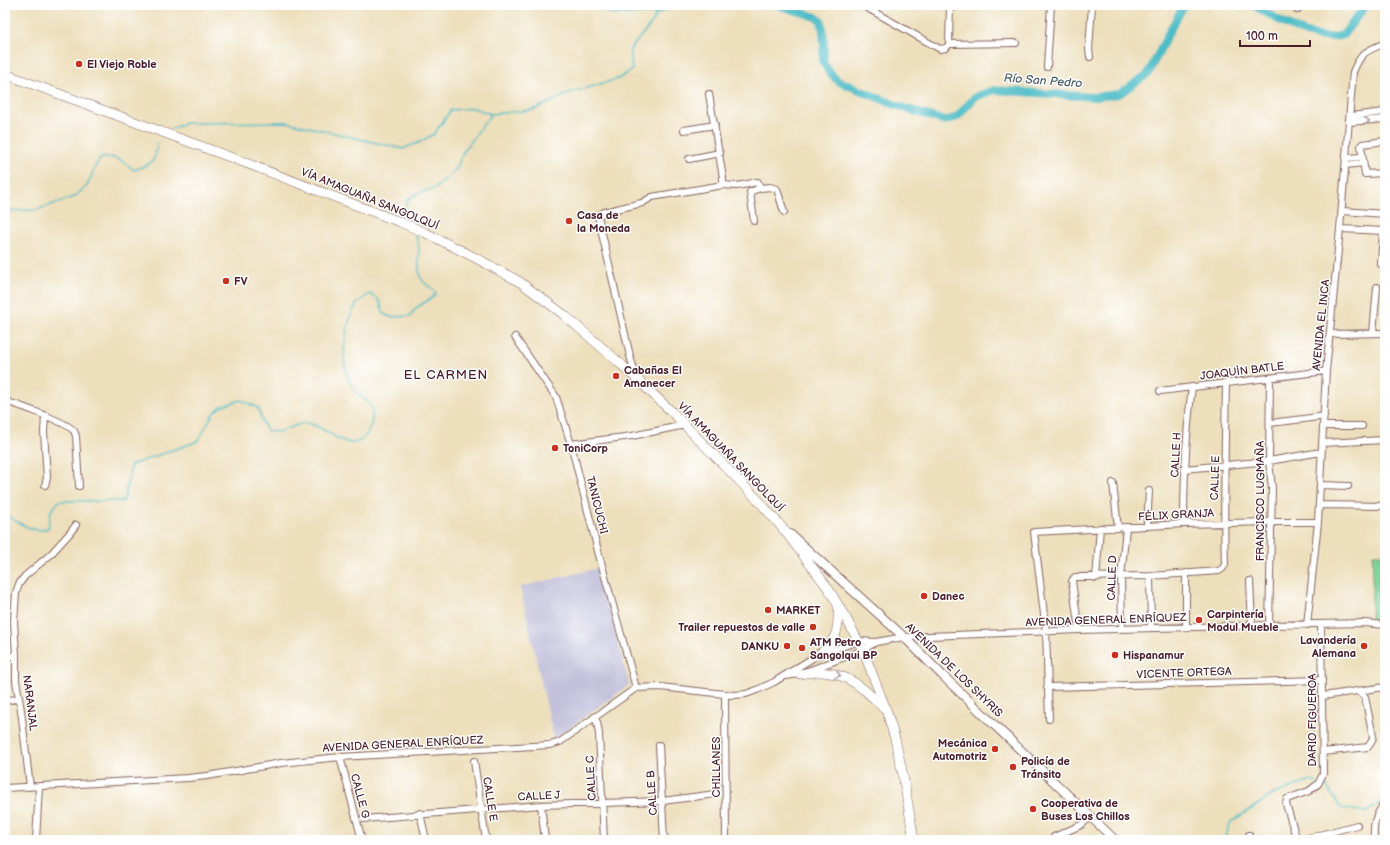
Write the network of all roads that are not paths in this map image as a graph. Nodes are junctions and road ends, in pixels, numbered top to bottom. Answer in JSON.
{"nodes":[{"id":1,"x":862,"y":5,"type":"edge"},
{"id":2,"x":950,"y":5,"type":"edge"},
{"id":3,"x":1051,"y":5,"type":"edge"},
{"id":4,"x":1092,"y":5,"type":"edge"},
{"id":5,"x":1016,"y":43,"type":"dead end"},
{"id":6,"x":1385,"y":43,"type":"edge"},
{"id":7,"x":948,"y":44,"type":"junction"},
{"id":8,"x":1090,"y":56,"type":"dead end"},
{"id":9,"x":1047,"y":67,"type":"dead end"},
{"id":10,"x":5,"y":74,"type":"edge"},
{"id":11,"x":709,"y":94,"type":"dead end"},
{"id":12,"x":1385,"y":112,"type":"edge"},
{"id":13,"x":1350,"y":119,"type":"junction"},
{"id":14,"x":1385,"y":119,"type":"edge"},
{"id":15,"x":715,"y":125,"type":"junction"},
{"id":16,"x":684,"y":130,"type":"dead end"},
{"id":17,"x":1385,"y":141,"type":"edge"},
{"id":18,"x":720,"y":153,"type":"junction"},
{"id":19,"x":689,"y":158,"type":"dead end"},
{"id":20,"x":1346,"y":158,"type":"junction"},
{"id":21,"x":1363,"y":160,"type":"junction"},
{"id":22,"x":1346,"y":165,"type":"junction"},
{"id":23,"x":1385,"y":172,"type":"edge"},
{"id":24,"x":723,"y":185,"type":"junction"},
{"id":25,"x":760,"y":188,"type":"junction"},
{"id":26,"x":1342,"y":211,"type":"junction"},
{"id":27,"x":784,"y":212,"type":"dead end"},
{"id":28,"x":1385,"y":214,"type":"edge"},
{"id":29,"x":754,"y":221,"type":"dead end"},
{"id":30,"x":1340,"y":229,"type":"junction"},
{"id":31,"x":1384,"y":231,"type":"edge"},
{"id":32,"x":1381,"y":264,"type":"dead end"},
{"id":33,"x":1377,"y":287,"type":"dead end"},
{"id":34,"x":1385,"y":333,"type":"edge"},
{"id":35,"x":1330,"y":334,"type":"junction"},
{"id":36,"x":1373,"y":334,"type":"junction"},
{"id":37,"x":515,"y":337,"type":"dead end"},
{"id":38,"x":1326,"y":371,"type":"junction"},
{"id":39,"x":1270,"y":378,"type":"junction"},
{"id":40,"x":636,"y":379,"type":"junction"},
{"id":41,"x":1226,"y":383,"type":"junction"},
{"id":42,"x":1192,"y":387,"type":"junction"},
{"id":43,"x":1160,"y":392,"type":"dead end"},
{"id":44,"x":5,"y":401,"type":"edge"},
{"id":45,"x":46,"y":416,"type":"junction"},
{"id":46,"x":1324,"y":416,"type":"junction"},
{"id":47,"x":1270,"y":423,"type":"junction"},
{"id":48,"x":685,"y":425,"type":"junction"},
{"id":49,"x":1323,"y":426,"type":"junction"},
{"id":50,"x":1362,"y":426,"type":"dead end"},
{"id":51,"x":1385,"y":440,"type":"edge"},
{"id":52,"x":1322,"y":443,"type":"junction"},
{"id":53,"x":570,"y":444,"type":"junction"},
{"id":54,"x":1321,"y":452,"type":"junction"},
{"id":55,"x":1269,"y":461,"type":"junction"},
{"id":56,"x":1225,"y":465,"type":"junction"},
{"id":57,"x":1184,"y":469,"type":"junction"},
{"id":58,"x":1113,"y":483,"type":"dead end"},
{"id":59,"x":46,"y":485,"type":"dead end"},
{"id":60,"x":1320,"y":485,"type":"junction"},
{"id":61,"x":79,"y":486,"type":"dead end"},
{"id":62,"x":1348,"y":486,"type":"dead end"},
{"id":63,"x":1149,"y":491,"type":"dead end"},
{"id":64,"x":1319,"y":505,"type":"junction"},
{"id":65,"x":1385,"y":506,"type":"edge"},
{"id":66,"x":775,"y":520,"type":"junction"},
{"id":67,"x":1271,"y":522,"type":"junction"},
{"id":68,"x":1318,"y":522,"type":"junction"},
{"id":69,"x":1223,"y":523,"type":"junction"},
{"id":70,"x":1184,"y":524,"type":"junction"},
{"id":71,"x":76,"y":525,"type":"dead end"},
{"id":72,"x":1147,"y":526,"type":"junction"},
{"id":73,"x":1100,"y":528,"type":"junction"},
{"id":74,"x":1118,"y":528,"type":"junction"},
{"id":75,"x":1126,"y":528,"type":"junction"},
{"id":76,"x":1186,"y":573,"type":"junction"},
{"id":77,"x":1150,"y":576,"type":"junction"},
{"id":78,"x":1121,"y":577,"type":"junction"},
{"id":79,"x":1096,"y":578,"type":"junction"},
{"id":80,"x":1250,"y":581,"type":"dead end"},
{"id":81,"x":838,"y":604,"type":"junction"},
{"id":82,"x":1321,"y":624,"type":"junction"},
{"id":83,"x":1252,"y":625,"type":"junction"},
{"id":84,"x":1269,"y":625,"type":"junction"},
{"id":85,"x":1307,"y":625,"type":"junction"},
{"id":86,"x":1385,"y":625,"type":"edge"},
{"id":87,"x":1186,"y":627,"type":"junction"},
{"id":88,"x":1151,"y":628,"type":"junction"},
{"id":89,"x":1122,"y":629,"type":"junction"},
{"id":90,"x":1079,"y":630,"type":"junction"},
{"id":91,"x":1046,"y":631,"type":"junction"},
{"id":92,"x":904,"y":637,"type":"junction"},
{"id":93,"x":859,"y":641,"type":"junction"},
{"id":94,"x":876,"y":642,"type":"junction"},
{"id":95,"x":863,"y":650,"type":"junction"},
{"id":96,"x":5,"y":656,"type":"edge"},
{"id":97,"x":16,"y":656,"type":"junction"},
{"id":98,"x":816,"y":656,"type":"junction"},
{"id":99,"x":800,"y":674,"type":"junction"},
{"id":100,"x":781,"y":677,"type":"junction"},
{"id":101,"x":1322,"y":680,"type":"junction"},
{"id":102,"x":1047,"y":687,"type":"junction"},
{"id":103,"x":1385,"y":687,"type":"edge"},
{"id":104,"x":636,"y":688,"type":"junction"},
{"id":105,"x":1358,"y":691,"type":"junction"},
{"id":106,"x":725,"y":694,"type":"junction"},
{"id":107,"x":1322,"y":696,"type":"junction"},
{"id":108,"x":19,"y":699,"type":"junction"},
{"id":109,"x":5,"y":700,"type":"edge"},
{"id":110,"x":887,"y":712,"type":"junction"},
{"id":111,"x":594,"y":716,"type":"junction"},
{"id":112,"x":1049,"y":719,"type":"dead end"},
{"id":113,"x":659,"y":745,"type":"dead end"},
{"id":114,"x":1323,"y":752,"type":"junction"},
{"id":115,"x":340,"y":757,"type":"junction"},
{"id":116,"x":474,"y":761,"type":"dead end"},
{"id":117,"x":30,"y":787,"type":"junction"},
{"id":118,"x":39,"y":787,"type":"junction"},
{"id":119,"x":5,"y":788,"type":"edge"},
{"id":120,"x":715,"y":794,"type":"dead end"},
{"id":121,"x":663,"y":800,"type":"junction"},
{"id":122,"x":1385,"y":802,"type":"edge"},
{"id":123,"x":602,"y":803,"type":"junction"},
{"id":124,"x":541,"y":805,"type":"junction"},
{"id":125,"x":481,"y":810,"type":"junction"},
{"id":126,"x":420,"y":813,"type":"junction"},
{"id":127,"x":1091,"y":817,"type":"junction"},
{"id":128,"x":364,"y":819,"type":"dead end"},
{"id":129,"x":1357,"y":825,"type":"dead end"},
{"id":130,"x":1054,"y":837,"type":"dead end"},
{"id":131,"x":36,"y":840,"type":"edge"},
{"id":132,"x":362,"y":840,"type":"edge"},
{"id":133,"x":426,"y":840,"type":"edge"},
{"id":134,"x":486,"y":840,"type":"edge"},
{"id":135,"x":545,"y":840,"type":"edge"},
{"id":136,"x":604,"y":840,"type":"edge"},
{"id":137,"x":664,"y":840,"type":"edge"},
{"id":138,"x":726,"y":840,"type":"edge"},
{"id":139,"x":914,"y":840,"type":"edge"},
{"id":140,"x":1115,"y":840,"type":"edge"},
{"id":141,"x":1297,"y":840,"type":"edge"},
{"id":142,"x":1302,"y":840,"type":"edge"},
{"id":143,"x":1374,"y":840,"type":"edge"}],
"edges":[{"from":1,"to":7,"type":"street"},
{"from":2,"to":7,"type":"street"},
{"from":3,"to":9,"type":"street"},
{"from":4,"to":8,"type":"street"},
{"from":5,"to":7,"type":"street"},
{"from":6,"to":13,"type":"street","name":"AVENIDA EL INCA"},
{"from":10,"to":40,"type":"highway","name":"VÍA AMAGUAÑA SANGOLQUÍ"},
{"from":11,"to":15,"type":"street"},
{"from":12,"to":13,"type":"street"},
{"from":13,"to":14,"type":"street","one_way":true},
{"from":13,"to":20,"type":"street","name":"AVENIDA EL INCA"},
{"from":15,"to":16,"type":"street"},
{"from":15,"to":18,"type":"street"},
{"from":17,"to":21,"type":"street"},
{"from":18,"to":19,"type":"street"},
{"from":18,"to":24,"type":"street"},
{"from":20,"to":21,"type":"street"},
{"from":20,"to":22,"type":"street","name":"AVENIDA EL INCA"},
{"from":21,"to":22,"type":"street"},
{"from":21,"to":23,"type":"street"},
{"from":22,"to":26,"type":"street","name":"AVENIDA EL INCA"},
{"from":24,"to":25,"type":"street"},
{"from":24,"to":40,"type":"street"},
{"from":25,"to":27,"type":"street"},
{"from":25,"to":29,"type":"street"},
{"from":26,"to":28,"type":"street"},
{"from":26,"to":30,"type":"street","name":"AVENIDA EL INCA"},
{"from":30,"to":31,"type":"street"},
{"from":30,"to":35,"type":"street","name":"AVENIDA EL INCA"},
{"from":31,"to":32,"type":"street"},
{"from":33,"to":36,"type":"street"},
{"from":34,"to":36,"type":"street"},
{"from":35,"to":36,"type":"street"},
{"from":35,"to":38,"type":"street","name":"AVENIDA EL INCA"},
{"from":37,"to":53,"type":"street","name":"TANICUCHI"},
{"from":38,"to":39,"type":"street","name":"JOAQUÌN BATLE"},
{"from":38,"to":46,"type":"street","name":"AVENIDA EL INCA"},
{"from":39,"to":41,"type":"street","name":"JOAQUÌN BATLE"},
{"from":39,"to":47,"type":"street","name":"FRANCISCO LUGMAÑA"},
{"from":40,"to":48,"type":"highway","name":"VÍA AMAGUAÑA SANGOLQUÍ"},
{"from":41,"to":42,"type":"street","name":"JOAQUÌN BATLE"},
{"from":41,"to":56,"type":"street","name":"CALLE E"},
{"from":42,"to":43,"type":"street","name":"JOAQUÌN BATLE"},
{"from":42,"to":57,"type":"street","name":"CALLE H"},
{"from":44,"to":45,"type":"street"},
{"from":45,"to":59,"type":"street"},
{"from":45,"to":61,"type":"street"},
{"from":46,"to":47,"type":"street"},
{"from":46,"to":49,"type":"street","name":"AVENIDA EL INCA"},
{"from":47,"to":55,"type":"street","name":"FRANCISCO LUGMAÑA"},
{"from":48,"to":53,"type":"street"},
{"from":48,"to":66,"type":"highway","name":"VÍA AMAGUAÑA SANGOLQUÍ"},
{"from":49,"to":50,"type":"street"},
{"from":49,"to":52,"type":"street","name":"AVENIDA EL INCA"},
{"from":51,"to":52,"type":"street"},
{"from":52,"to":54,"type":"street","name":"AVENIDA EL INCA"},
{"from":53,"to":104,"type":"street","name":"TANICUCHI"},
{"from":54,"to":55,"type":"street"},
{"from":54,"to":60,"type":"street","name":"AVENIDA EL INCA"},
{"from":55,"to":56,"type":"street"},
{"from":55,"to":67,"type":"street","name":"FRANCISCO LUGMAÑA"},
{"from":56,"to":57,"type":"street"},
{"from":56,"to":69,"type":"street","name":"CALLE E"},
{"from":57,"to":70,"type":"street","name":"CALLE H"},
{"from":58,"to":74,"type":"street"},
{"from":60,"to":62,"type":"street"},
{"from":60,"to":64,"type":"street","name":"AVENIDA EL INCA"},
{"from":63,"to":72,"type":"street"},
{"from":64,"to":65,"type":"street"},
{"from":64,"to":68,"type":"street","name":"AVENIDA EL INCA"},
{"from":66,"to":81,"type":"highway","name":"VÍA AMAGUAÑA SANGOLQUÍ"},
{"from":66,"to":92,"type":"main road","name":"AVENIDA DE LOS SHYRIS"},
{"from":67,"to":68,"type":"street","name":"FÈLIX GRANJA"},
{"from":67,"to":69,"type":"street","name":"FÈLIX GRANJA"},
{"from":67,"to":84,"type":"street","name":"FRANCISCO LUGMAÑA"},
{"from":68,"to":85,"type":"street","name":"AVENIDA EL INCA"},
{"from":69,"to":70,"type":"street","name":"FÈLIX GRANJA"},
{"from":69,"to":76,"type":"street","name":"CALLE E"},
{"from":70,"to":72,"type":"street","name":"FÈLIX GRANJA"},
{"from":71,"to":97,"type":"street","name":"NARANJAL"},
{"from":72,"to":75,"type":"street","name":"FÈLIX GRANJA"},
{"from":73,"to":74,"type":"street","name":"FÈLIX GRANJA"},
{"from":73,"to":79,"type":"street"},
{"from":73,"to":91,"type":"street","name":"FÈLIX GRANJA"},
{"from":74,"to":75,"type":"street","name":"FÈLIX GRANJA"},
{"from":75,"to":78,"type":"street","name":"CALLE D"},
{"from":76,"to":77,"type":"street"},
{"from":76,"to":87,"type":"street"},
{"from":77,"to":78,"type":"street"},
{"from":77,"to":88,"type":"street"},
{"from":78,"to":79,"type":"street"},
{"from":78,"to":89,"type":"street","name":"CALLE D"},
{"from":79,"to":90,"type":"street"},
{"from":80,"to":83,"type":"street"},
{"from":81,"to":93,"type":"highway","name":"VÍA AMAGUAÑA SANGOLQUÍ"},
{"from":81,"to":98,"type":"highway"},
{"from":82,"to":85,"type":"street","name":"AVENIDA GENERAL ENRÍQUEZ"},
{"from":82,"to":86,"type":"street","name":"AVENIDA GENERAL ENRÍQUEZ"},
{"from":82,"to":101,"type":"street","name":"DARIO FIGUEROA"},
{"from":83,"to":84,"type":"street","name":"AVENIDA GENERAL ENRÍQUEZ"},
{"from":83,"to":87,"type":"street","name":"AVENIDA GENERAL ENRÍQUEZ"},
{"from":84,"to":85,"type":"street","name":"AVENIDA GENERAL ENRÍQUEZ"},
{"from":87,"to":88,"type":"street","name":"AVENIDA GENERAL ENRÍQUEZ"},
{"from":88,"to":89,"type":"street","name":"AVENIDA GENERAL ENRÍQUEZ"},
{"from":89,"to":90,"type":"street","name":"AVENIDA GENERAL ENRÍQUEZ"},
{"from":90,"to":91,"type":"street","name":"AVENIDA GENERAL ENRÍQUEZ"},
{"from":91,"to":92,"type":"street","name":"AVENIDA GENERAL ENRÍQUEZ"},
{"from":91,"to":102,"type":"street"},
{"from":92,"to":94,"type":"street","name":"AVENIDA GENERAL ENRÍQUEZ"},
{"from":92,"to":127,"type":"main road","name":"AVENIDA DE LOS SHYRIS"},
{"from":93,"to":94,"type":"street","name":"AVENIDA GENERAL ENRÍQUEZ"},
{"from":93,"to":95,"type":"highway","name":"VÍA AMAGUAÑA SANGOLQUÍ"},
{"from":93,"to":98,"type":"street","name":"AVENIDA GENERAL ENRÍQUEZ"},
{"from":94,"to":95,"type":"street","name":"AVENIDA GENERAL ENRÍQUEZ"},
{"from":95,"to":99,"type":"street","name":"AVENIDA GENERAL ENRÍQUEZ"},
{"from":95,"to":110,"type":"highway","name":"VÍA AMAGUAÑA SANGOLQUÍ"},
{"from":96,"to":97,"type":"street"},
{"from":97,"to":108,"type":"street","name":"NARANJAL"},
{"from":98,"to":100,"type":"street","name":"AVENIDA GENERAL ENRÍQUEZ"},
{"from":99,"to":100,"type":"street","name":"AVENIDA GENERAL ENRÍQUEZ"},
{"from":99,"to":110,"type":"highway","one_way":true},
{"from":100,"to":106,"type":"street","name":"AVENIDA GENERAL ENRÍQUEZ"},
{"from":101,"to":102,"type":"street","name":"VICENTE ORTEGA"},
{"from":101,"to":107,"type":"street","name":"DARIO FIGUEROA"},
{"from":102,"to":112,"type":"street"},
{"from":103,"to":105,"type":"street"},
{"from":104,"to":106,"type":"street","name":"AVENIDA GENERAL ENRÍQUEZ"},
{"from":104,"to":111,"type":"street","name":"AVENIDA GENERAL ENRÍQUEZ"},
{"from":105,"to":107,"type":"street"},
{"from":105,"to":114,"type":"street"},
{"from":106,"to":138,"type":"street","name":"CHILLANES"},
{"from":107,"to":114,"type":"street","name":"DARIO FIGUEROA"},
{"from":108,"to":109,"type":"street"},
{"from":108,"to":117,"type":"street","name":"NARANJAL"},
{"from":110,"to":139,"type":"highway","name":"VÍA AMAGUAÑA SANGOLQUÍ"},
{"from":111,"to":115,"type":"street","name":"AVENIDA GENERAL ENRÍQUEZ"},
{"from":111,"to":123,"type":"street","name":"CALLE C"},
{"from":113,"to":121,"type":"street","name":"CALLE B"},
{"from":114,"to":141,"type":"street","name":"DARIO FIGUEROA"},
{"from":115,"to":118,"type":"street","name":"AVENIDA GENERAL ENRÍQUEZ"},
{"from":115,"to":132,"type":"street","name":"CALLE G"},
{"from":116,"to":125,"type":"street","name":"CALLE E"},
{"from":117,"to":118,"type":"street","name":"AVENIDA GENERAL ENRÍQUEZ"},
{"from":117,"to":119,"type":"street","name":"AVENIDA GENERAL ENRÍQUEZ"},
{"from":118,"to":131,"type":"street"},
{"from":120,"to":121,"type":"street","name":"CALLE J"},
{"from":121,"to":123,"type":"street","name":"CALLE J"},
{"from":121,"to":137,"type":"street","name":"CALLE B"},
{"from":122,"to":143,"type":"street"},
{"from":123,"to":124,"type":"street","name":"CALLE J"},
{"from":123,"to":136,"type":"street","name":"CALLE C"},
{"from":124,"to":125,"type":"street","name":"CALLE J"},
{"from":124,"to":135,"type":"street"},
{"from":125,"to":126,"type":"street","name":"CALLE J"},
{"from":125,"to":134,"type":"street","name":"CALLE E"},
{"from":126,"to":128,"type":"street","name":"CALLE J"},
{"from":126,"to":133,"type":"street"},
{"from":127,"to":130,"type":"street"},
{"from":127,"to":140,"type":"main road","name":"AVENIDA DE LOS SHYRIS"},
{"from":129,"to":142,"type":"street"}]}
